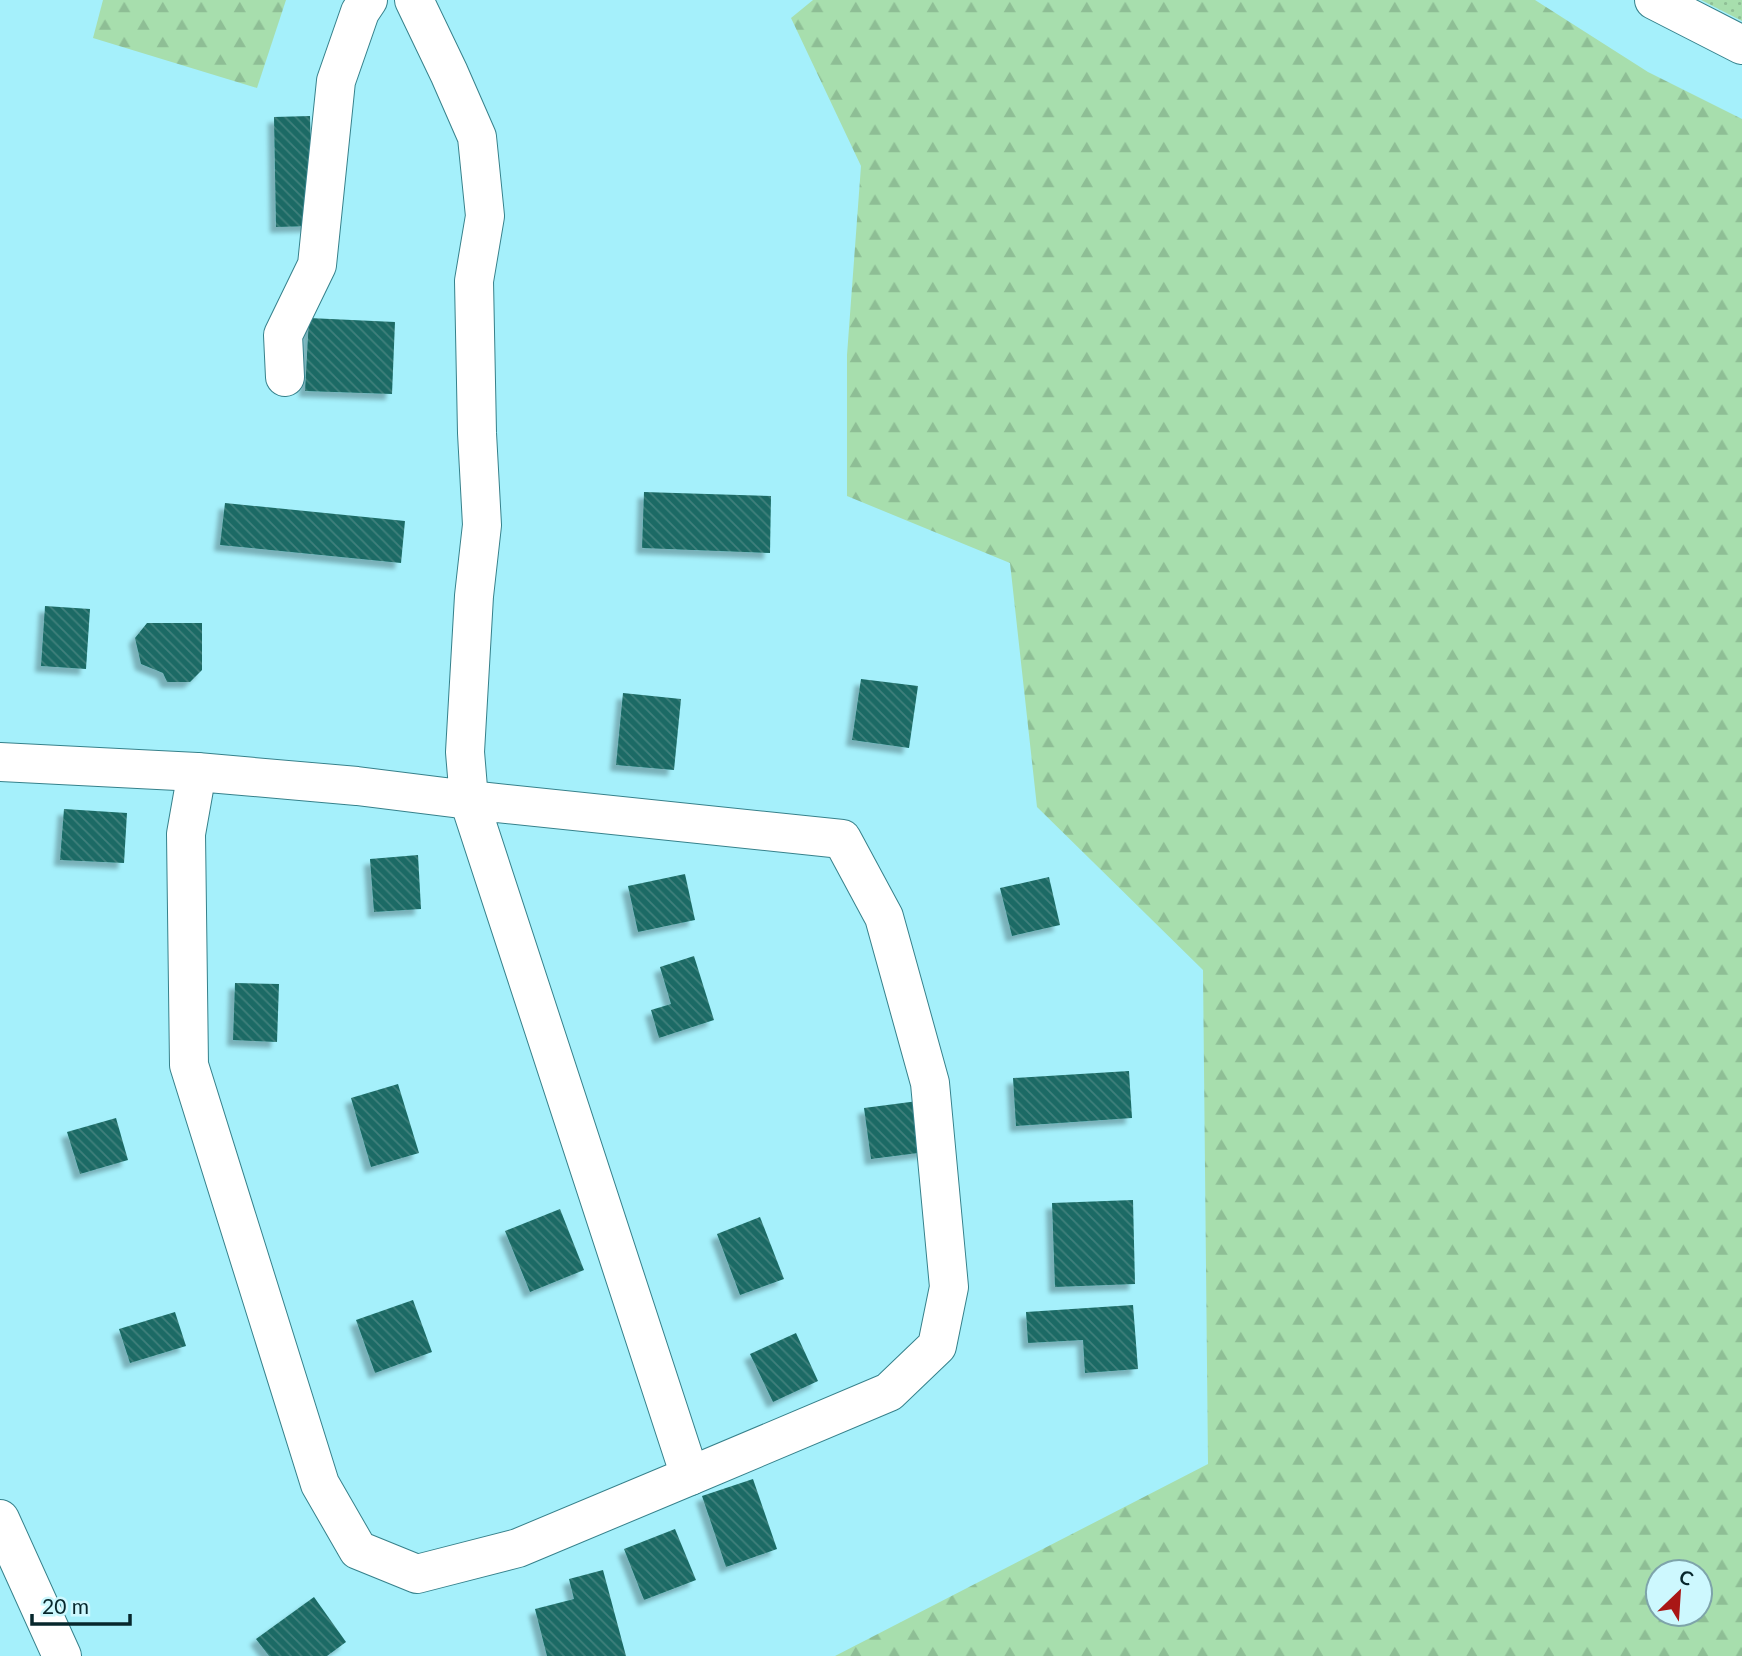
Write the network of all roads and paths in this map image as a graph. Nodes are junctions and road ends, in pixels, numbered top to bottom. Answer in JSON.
{"nodes":[{"id":1,"x":368,"y":0,"type":"edge"},
{"id":2,"x":414,"y":0,"type":"edge"},
{"id":3,"x":1654,"y":0,"type":"edge"},
{"id":4,"x":1742,"y":45,"type":"edge"},
{"id":5,"x":285,"y":377,"type":"dead end"},
{"id":6,"x":0,"y":762,"type":"edge"},
{"id":7,"x":197,"y":772,"type":"junction"},
{"id":8,"x":470,"y":800,"type":"junction"},
{"id":9,"x":690,"y":1476,"type":"junction"},
{"id":10,"x":0,"y":1519,"type":"edge"},
{"id":11,"x":62,"y":1656,"type":"edge"}],
"edges":[{"from":1,"to":5,"type":"street"},
{"from":2,"to":8,"type":"street"},
{"from":3,"to":4,"type":"street"},
{"from":6,"to":7,"type":"street"},
{"from":7,"to":8,"type":"street"},
{"from":7,"to":9,"type":"street"},
{"from":8,"to":9,"type":"street"},
{"from":8,"to":9,"type":"street"},
{"from":10,"to":11,"type":"street"}]}
